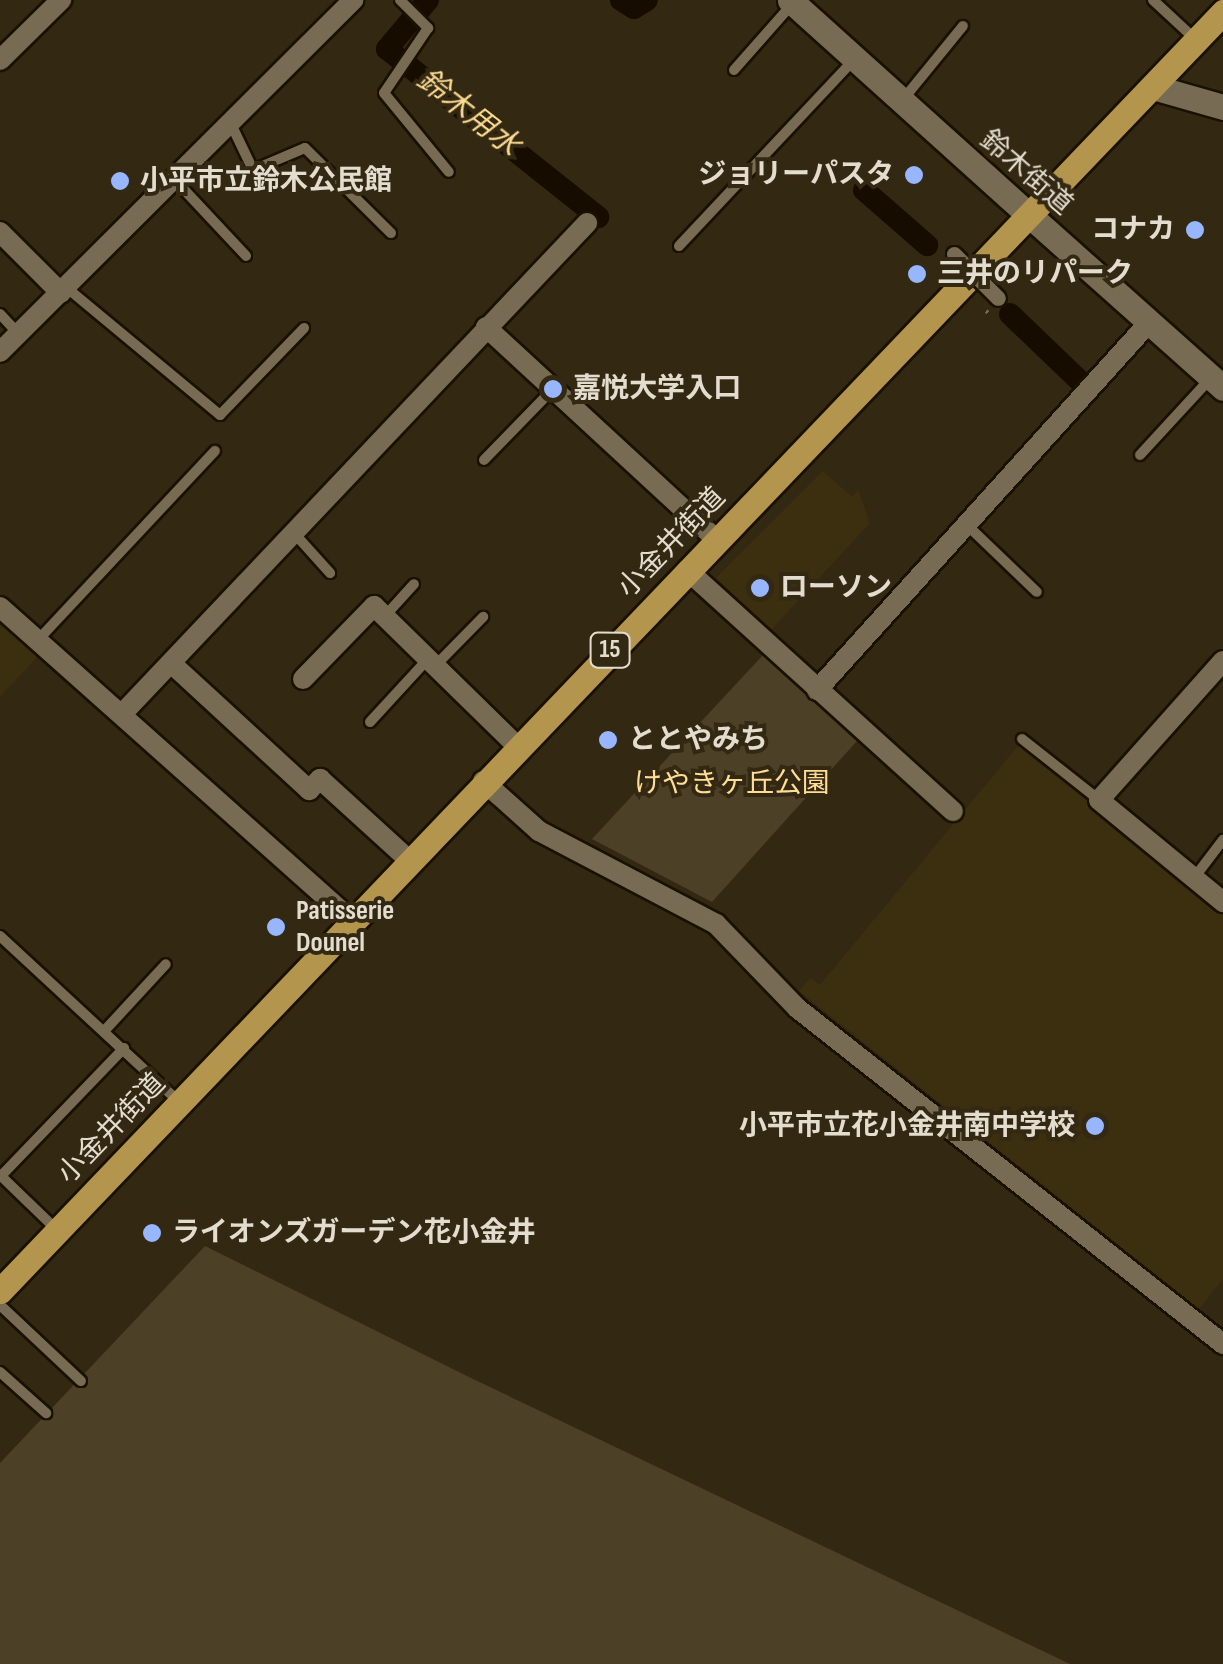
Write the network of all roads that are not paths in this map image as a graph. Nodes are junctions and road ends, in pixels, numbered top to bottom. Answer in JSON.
{"nodes":[{"id":1,"x":60,"y":0,"type":"edge"},
{"id":2,"x":353,"y":0,"type":"edge"},
{"id":3,"x":1153,"y":0,"type":"edge"},
{"id":4,"x":792,"y":1,"type":"edge"},
{"id":5,"x":405,"y":4,"type":"edge"},
{"id":6,"x":1223,"y":12,"type":"edge"},
{"id":7,"x":964,"y":26,"type":"dead end"},
{"id":8,"x":1197,"y":41,"type":"junction"},
{"id":9,"x":854,"y":59,"type":"junction"},
{"id":10,"x":0,"y":60,"type":"edge"},
{"id":11,"x":734,"y":70,"type":"dead end"},
{"id":12,"x":1153,"y":87,"type":"junction"},
{"id":13,"x":900,"y":102,"type":"junction"},
{"id":14,"x":1223,"y":107,"type":"edge"},
{"id":15,"x":231,"y":124,"type":"junction"},
{"id":16,"x":449,"y":172,"type":"dead end"},
{"id":17,"x":174,"y":180,"type":"junction"},
{"id":18,"x":1029,"y":215,"type":"junction"},
{"id":19,"x":587,"y":223,"type":"dead end"},
{"id":20,"x":0,"y":232,"type":"edge"},
{"id":21,"x":391,"y":234,"type":"dead end"},
{"id":22,"x":678,"y":246,"type":"dead end"},
{"id":23,"x":954,"y":254,"type":"dead end"},
{"id":24,"x":246,"y":256,"type":"dead end"},
{"id":25,"x":64,"y":290,"type":"junction"},
{"id":26,"x":998,"y":298,"type":"dead end"},
{"id":27,"x":0,"y":314,"type":"edge"},
{"id":28,"x":1149,"y":322,"type":"junction"},
{"id":29,"x":304,"y":328,"type":"dead end"},
{"id":30,"x":486,"y":328,"type":"junction"},
{"id":31,"x":18,"y":333,"type":"junction"},
{"id":32,"x":0,"y":352,"type":"edge"},
{"id":33,"x":1217,"y":383,"type":"edge"},
{"id":34,"x":554,"y":389,"type":"junction"},
{"id":35,"x":215,"y":451,"type":"dead end"},
{"id":36,"x":1140,"y":455,"type":"dead end"},
{"id":37,"x":484,"y":460,"type":"dead end"},
{"id":38,"x":966,"y":524,"type":"junction"},
{"id":39,"x":294,"y":533,"type":"junction"},
{"id":40,"x":717,"y":540,"type":"junction"},
{"id":41,"x":687,"y":570,"type":"junction"},
{"id":42,"x":330,"y":573,"type":"dead end"},
{"id":43,"x":414,"y":584,"type":"dead end"},
{"id":44,"x":1037,"y":592,"type":"dead end"},
{"id":45,"x":0,"y":607,"type":"edge"},
{"id":46,"x":385,"y":616,"type":"junction"},
{"id":47,"x":483,"y":617,"type":"dead end"},
{"id":48,"x":37,"y":641,"type":"junction"},
{"id":49,"x":1223,"y":661,"type":"edge"},
{"id":50,"x":170,"y":663,"type":"junction"},
{"id":51,"x":432,"y":663,"type":"junction"},
{"id":52,"x":302,"y":678,"type":"dead end"},
{"id":53,"x":817,"y":690,"type":"junction"},
{"id":54,"x":123,"y":714,"type":"junction"},
{"id":55,"x":370,"y":722,"type":"dead end"},
{"id":56,"x":1022,"y":739,"type":"dead end"},
{"id":57,"x":517,"y":746,"type":"junction"},
{"id":58,"x":483,"y":781,"type":"junction"},
{"id":59,"x":1099,"y":800,"type":"junction"},
{"id":60,"x":953,"y":811,"type":"dead end"},
{"id":61,"x":1223,"y":840,"type":"edge"},
{"id":62,"x":408,"y":859,"type":"junction"},
{"id":63,"x":1194,"y":878,"type":"junction"},
{"id":64,"x":1223,"y":902,"type":"edge"},
{"id":65,"x":351,"y":920,"type":"junction"},
{"id":66,"x":0,"y":936,"type":"edge"},
{"id":67,"x":166,"y":964,"type":"dead end"},
{"id":68,"x":106,"y":1029,"type":"junction"},
{"id":69,"x":124,"y":1048,"type":"junction"},
{"id":70,"x":180,"y":1102,"type":"junction"},
{"id":71,"x":0,"y":1177,"type":"edge"},
{"id":72,"x":57,"y":1230,"type":"junction"},
{"id":73,"x":0,"y":1291,"type":"edge"},
{"id":74,"x":0,"y":1305,"type":"edge"},
{"id":75,"x":1223,"y":1344,"type":"edge"},
{"id":76,"x":0,"y":1372,"type":"edge"},
{"id":77,"x":82,"y":1381,"type":"dead end"},
{"id":78,"x":46,"y":1412,"type":"dead end"}],
"edges":[{"from":1,"to":10,"type":"street"},
{"from":2,"to":15,"type":"street"},
{"from":3,"to":8,"type":"lane"},
{"from":4,"to":9,"type":"main road","name":"鈴木街道"},
{"from":4,"to":11,"type":"lane"},
{"from":5,"to":16,"type":"lane"},
{"from":6,"to":8,"type":"main road","name":"小金井街道","number":"15"},
{"from":7,"to":13,"type":"lane"},
{"from":8,"to":12,"type":"main road","name":"小金井街道","number":"15"},
{"from":9,"to":13,"type":"main road","name":"鈴木街道"},
{"from":9,"to":22,"type":"lane"},
{"from":12,"to":14,"type":"main road"},
{"from":12,"to":18,"type":"main road","name":"小金井街道","number":"15"},
{"from":13,"to":18,"type":"main road","name":"鈴木街道"},
{"from":15,"to":17,"type":"street"},
{"from":15,"to":21,"type":"lane"},
{"from":17,"to":24,"type":"lane"},
{"from":17,"to":25,"type":"street"},
{"from":18,"to":28,"type":"main road","name":"鈴木街道"},
{"from":18,"to":40,"type":"main road","name":"小金井街道","number":"15"},
{"from":19,"to":30,"type":"street"},
{"from":20,"to":25,"type":"street"},
{"from":23,"to":26,"type":"street","bridge":true},
{"from":25,"to":29,"type":"lane"},
{"from":25,"to":31,"type":"street"},
{"from":27,"to":31,"type":"lane"},
{"from":28,"to":33,"type":"main road","name":"鈴木街道"},
{"from":28,"to":38,"type":"street"},
{"from":30,"to":34,"type":"street"},
{"from":30,"to":39,"type":"street"},
{"from":31,"to":32,"type":"street"},
{"from":33,"to":36,"type":"lane"},
{"from":34,"to":37,"type":"lane"},
{"from":34,"to":40,"type":"street"},
{"from":35,"to":48,"type":"lane"},
{"from":38,"to":44,"type":"lane"},
{"from":38,"to":53,"type":"street"},
{"from":39,"to":42,"type":"lane"},
{"from":39,"to":50,"type":"street"},
{"from":40,"to":41,"type":"main road","name":"小金井街道","number":"15"},
{"from":41,"to":53,"type":"street"},
{"from":41,"to":57,"type":"main road","name":"小金井街道","number":"15"},
{"from":43,"to":46,"type":"lane"},
{"from":45,"to":48,"type":"street"},
{"from":46,"to":51,"type":"street"},
{"from":46,"to":52,"type":"street"},
{"from":47,"to":51,"type":"lane"},
{"from":48,"to":54,"type":"street"},
{"from":49,"to":59,"type":"street"},
{"from":50,"to":54,"type":"street"},
{"from":50,"to":62,"type":"street"},
{"from":51,"to":55,"type":"lane"},
{"from":51,"to":57,"type":"street"},
{"from":53,"to":60,"type":"street"},
{"from":54,"to":65,"type":"street"},
{"from":56,"to":59,"type":"lane"},
{"from":57,"to":58,"type":"main road","name":"小金井街道","number":"15"},
{"from":58,"to":62,"type":"main road","name":"小金井街道","number":"15"},
{"from":58,"to":75,"type":"street"},
{"from":59,"to":63,"type":"street"},
{"from":61,"to":63,"type":"lane"},
{"from":62,"to":65,"type":"main road","name":"小金井街道","number":"15"},
{"from":63,"to":64,"type":"street"},
{"from":65,"to":70,"type":"main road","name":"小金井街道","number":"15"},
{"from":66,"to":68,"type":"lane"},
{"from":67,"to":68,"type":"lane"},
{"from":68,"to":69,"type":"lane"},
{"from":69,"to":70,"type":"lane"},
{"from":69,"to":71,"type":"lane"},
{"from":70,"to":72,"type":"main road","name":"小金井街道","number":"15"},
{"from":71,"to":72,"type":"lane"},
{"from":72,"to":73,"type":"main road","name":"小金井街道","number":"15"},
{"from":74,"to":77,"type":"lane"},
{"from":76,"to":78,"type":"lane"}]}
